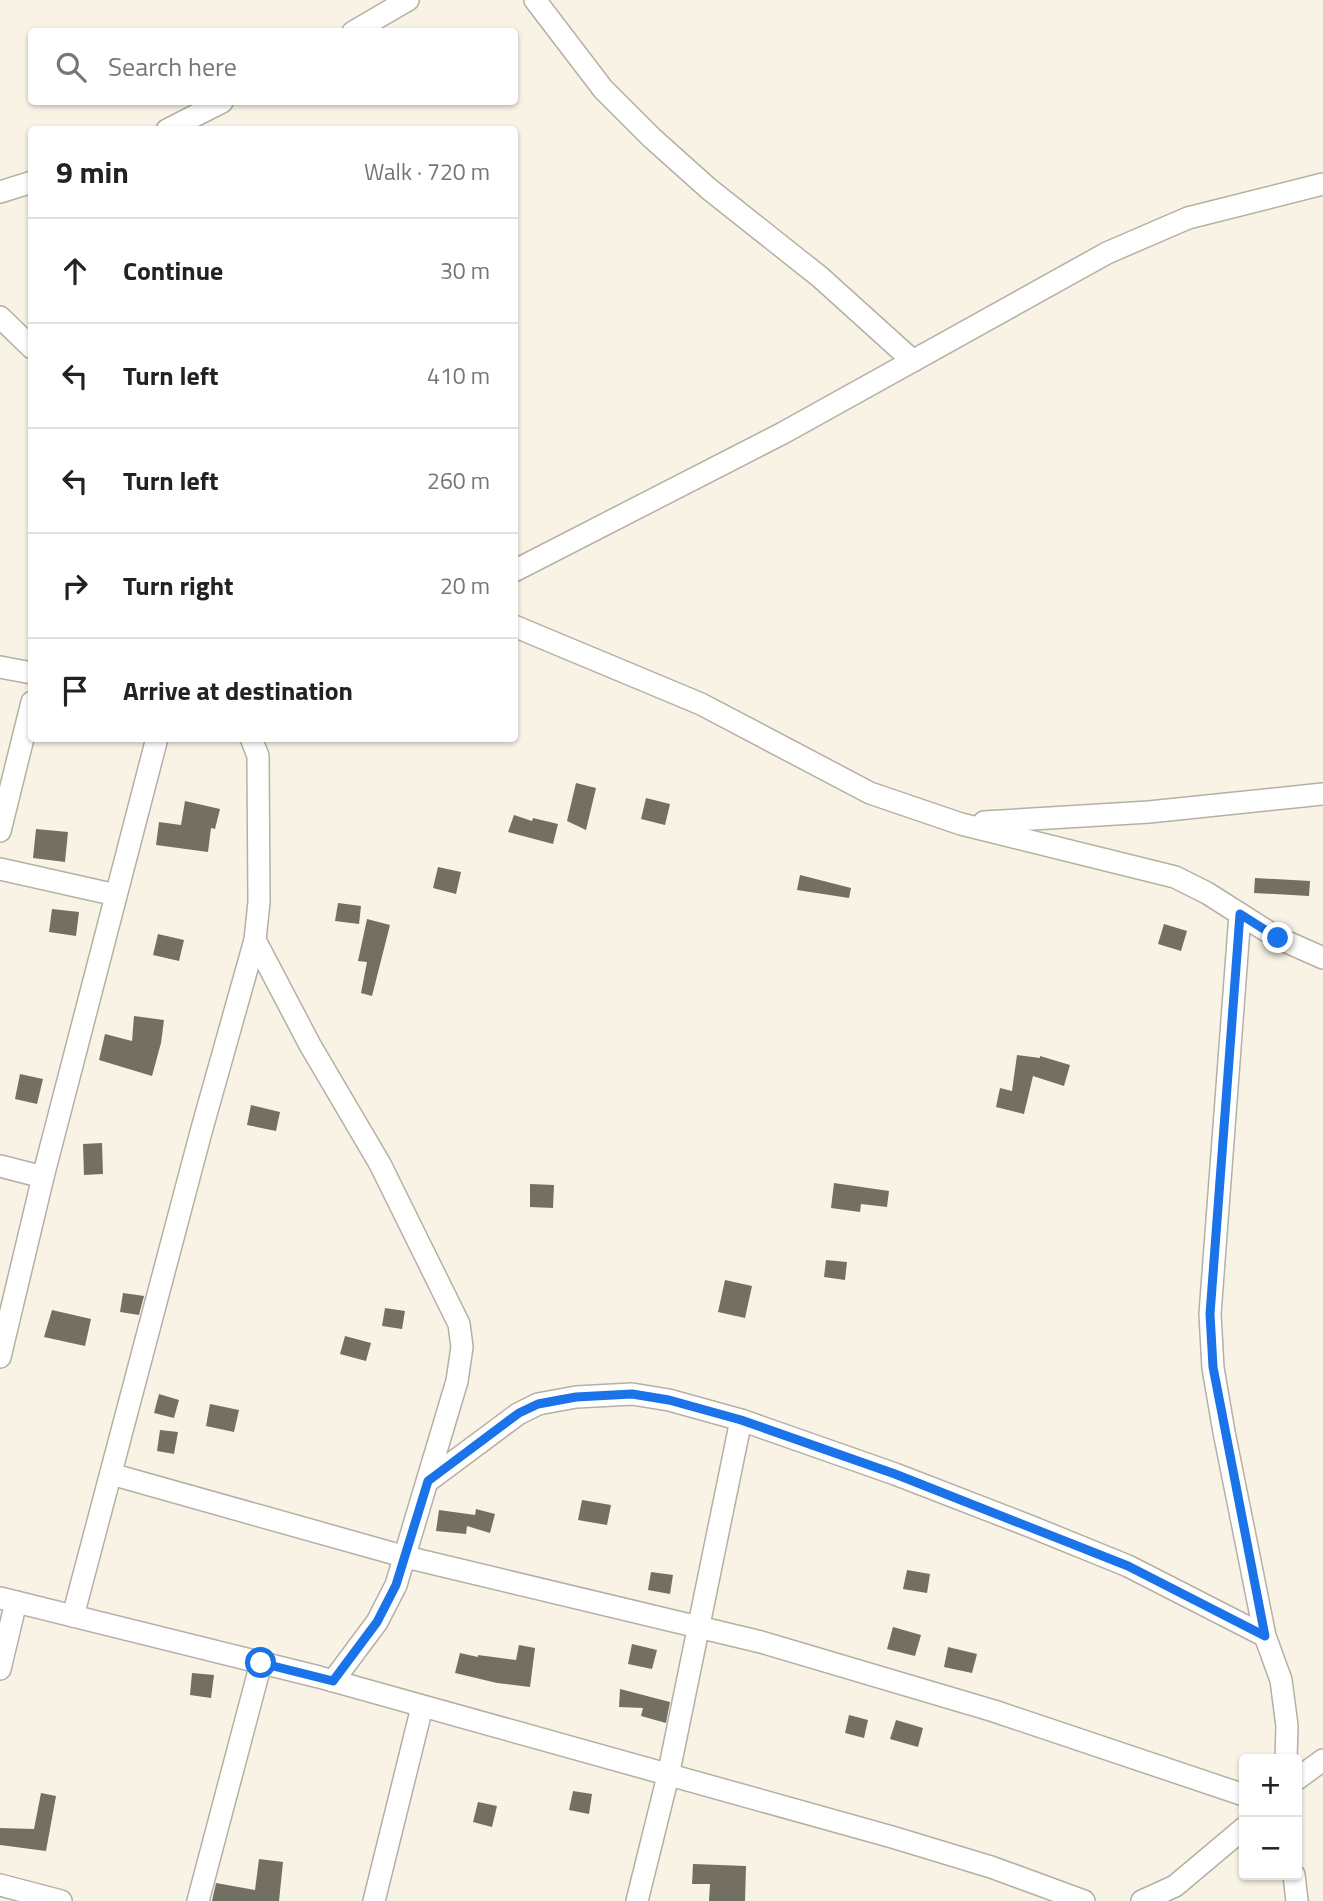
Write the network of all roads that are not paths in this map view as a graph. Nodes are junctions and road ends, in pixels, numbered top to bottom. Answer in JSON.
{"nodes":[{"id":1,"x":408,"y":0,"type":"edge"},
{"id":2,"x":535,"y":0,"type":"edge"},
{"id":3,"x":360,"y":28,"type":"edge"},
{"id":4,"x":216,"y":105,"type":"edge"},
{"id":5,"x":175,"y":126,"type":"edge"},
{"id":6,"x":28,"y":182,"type":"edge"},
{"id":7,"x":1323,"y":184,"type":"edge"},
{"id":8,"x":0,"y":192,"type":"edge"},
{"id":9,"x":0,"y":317,"type":"edge"},
{"id":10,"x":28,"y":344,"type":"edge"},
{"id":11,"x":913,"y":361,"type":"junction"},
{"id":12,"x":518,"y":569,"type":"edge"},
{"id":13,"x":518,"y":628,"type":"edge"},
{"id":14,"x":0,"y":667,"type":"edge"},
{"id":15,"x":28,"y":672,"type":"edge"},
{"id":16,"x":28,"y":718,"type":"edge"},
{"id":17,"x":156,"y":742,"type":"edge"},
{"id":18,"x":253,"y":742,"type":"edge"},
{"id":19,"x":1323,"y":794,"type":"edge"},
{"id":20,"x":961,"y":824,"type":"junction"},
{"id":21,"x":0,"y":831,"type":"edge"},
{"id":22,"x":0,"y":869,"type":"edge"},
{"id":23,"x":116,"y":895,"type":"junction"},
{"id":24,"x":1240,"y":914,"type":"junction"},
{"id":25,"x":255,"y":940,"type":"junction"},
{"id":26,"x":1323,"y":958,"type":"edge"},
{"id":27,"x":0,"y":1166,"type":"edge"},
{"id":28,"x":43,"y":1177,"type":"junction"},
{"id":29,"x":6,"y":1305,"type":"edge"},
{"id":30,"x":0,"y":1357,"type":"edge"},
{"id":31,"x":741,"y":1420,"type":"junction"},
{"id":32,"x":111,"y":1474,"type":"junction"},
{"id":33,"x":428,"y":1481,"type":"junction"},
{"id":34,"x":406,"y":1557,"type":"junction"},
{"id":35,"x":8,"y":1600,"type":"edge"},
{"id":36,"x":73,"y":1616,"type":"junction"},
{"id":37,"x":697,"y":1627,"type":"junction"},
{"id":38,"x":1265,"y":1636,"type":"junction"},
{"id":39,"x":261,"y":1663,"type":"junction"},
{"id":40,"x":0,"y":1669,"type":"edge"},
{"id":41,"x":333,"y":1681,"type":"junction"},
{"id":42,"x":422,"y":1707,"type":"junction"},
{"id":43,"x":1286,"y":1754,"type":"edge"},
{"id":44,"x":1323,"y":1760,"type":"edge"},
{"id":45,"x":1302,"y":1775,"type":"edge"},
{"id":46,"x":668,"y":1776,"type":"junction"},
{"id":47,"x":1239,"y":1793,"type":"edge"},
{"id":48,"x":1239,"y":1832,"type":"edge"},
{"id":49,"x":1295,"y":1880,"type":"edge"},
{"id":50,"x":0,"y":1885,"type":"edge"},
{"id":51,"x":61,"y":1901,"type":"edge"},
{"id":52,"x":198,"y":1901,"type":"edge"},
{"id":53,"x":374,"y":1901,"type":"edge"},
{"id":54,"x":638,"y":1901,"type":"edge"},
{"id":55,"x":1084,"y":1901,"type":"edge"},
{"id":56,"x":1142,"y":1901,"type":"edge"},
{"id":57,"x":1297,"y":1901,"type":"edge"}],
"edges":[{"from":1,"to":3,"type":"street"},
{"from":2,"to":11,"type":"street"},
{"from":4,"to":5,"type":"street"},
{"from":6,"to":8,"type":"street"},
{"from":7,"to":11,"type":"street"},
{"from":9,"to":10,"type":"street"},
{"from":11,"to":12,"type":"street"},
{"from":13,"to":20,"type":"street"},
{"from":14,"to":15,"type":"street"},
{"from":16,"to":21,"type":"street"},
{"from":17,"to":23,"type":"street"},
{"from":18,"to":25,"type":"street"},
{"from":19,"to":20,"type":"street"},
{"from":20,"to":24,"type":"street"},
{"from":22,"to":23,"type":"street"},
{"from":23,"to":28,"type":"street"},
{"from":24,"to":26,"type":"street"},
{"from":24,"to":38,"type":"street"},
{"from":25,"to":32,"type":"street"},
{"from":25,"to":33,"type":"street"},
{"from":27,"to":28,"type":"street"},
{"from":28,"to":29,"type":"street"},
{"from":29,"to":30,"type":"street"},
{"from":31,"to":33,"type":"street"},
{"from":31,"to":37,"type":"street"},
{"from":31,"to":38,"type":"street"},
{"from":32,"to":34,"type":"street"},
{"from":32,"to":36,"type":"street"},
{"from":33,"to":34,"type":"street"},
{"from":34,"to":37,"type":"street"},
{"from":34,"to":41,"type":"street"},
{"from":35,"to":36,"type":"street"},
{"from":35,"to":40,"type":"street"},
{"from":36,"to":39,"type":"street"},
{"from":37,"to":46,"type":"street"},
{"from":37,"to":47,"type":"street"},
{"from":38,"to":43,"type":"street"},
{"from":39,"to":41,"type":"street"},
{"from":39,"to":52,"type":"street"},
{"from":41,"to":42,"type":"street"},
{"from":42,"to":46,"type":"street"},
{"from":42,"to":53,"type":"street"},
{"from":44,"to":45,"type":"street"},
{"from":46,"to":54,"type":"street"},
{"from":46,"to":55,"type":"street"},
{"from":48,"to":56,"type":"street"},
{"from":49,"to":57,"type":"street"},
{"from":50,"to":51,"type":"street"}]}
